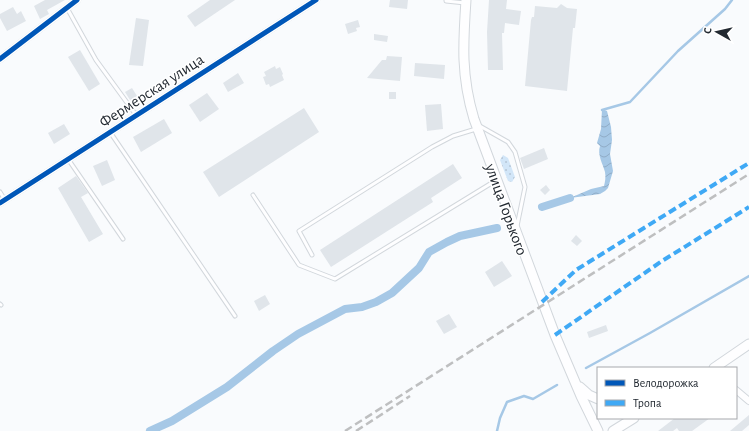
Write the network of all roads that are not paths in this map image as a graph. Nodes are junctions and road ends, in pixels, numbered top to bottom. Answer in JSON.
{"nodes":[{"id":1,"x":78,"y":0,"type":"edge"},
{"id":2,"x":316,"y":0,"type":"edge"},
{"id":3,"x":446,"y":0,"type":"edge"},
{"id":4,"x":466,"y":1,"type":"edge"},
{"id":5,"x":67,"y":8,"type":"junction"},
{"id":6,"x":0,"y":59,"type":"edge"},
{"id":7,"x":136,"y":116,"type":"junction"},
{"id":8,"x":477,"y":126,"type":"junction"},
{"id":9,"x":110,"y":132,"type":"junction"},
{"id":10,"x":68,"y":159,"type":"junction"},
{"id":11,"x":496,"y":180,"type":"junction"},
{"id":12,"x":0,"y":192,"type":"edge"},
{"id":13,"x":253,"y":195,"type":"dead end"},
{"id":14,"x":2,"y":201,"type":"edge"},
{"id":15,"x":516,"y":234,"type":"junction"},
{"id":16,"x":123,"y":239,"type":"dead end"},
{"id":17,"x":312,"y":256,"type":"dead end"},
{"id":18,"x":235,"y":316,"type":"dead end"},
{"id":19,"x":749,"y":344,"type":"edge"},
{"id":20,"x":715,"y":367,"type":"edge"},
{"id":21,"x":572,"y":376,"type":"junction"},
{"id":22,"x":737,"y":391,"type":"edge"},
{"id":23,"x":597,"y":398,"type":"edge"},
{"id":24,"x":749,"y":401,"type":"edge"},
{"id":25,"x":632,"y":419,"type":"edge"},
{"id":26,"x":598,"y":431,"type":"edge"},
{"id":27,"x":613,"y":431,"type":"edge"}],
"edges":[{"from":1,"to":5,"type":"street"},
{"from":2,"to":7,"type":"street","name":"Фермерская улица"},
{"from":3,"to":4,"type":"lane"},
{"from":4,"to":8,"type":"main road","name":"улица Горького"},
{"from":5,"to":6,"type":"street"},
{"from":5,"to":7,"type":"lane"},
{"from":7,"to":9,"type":"street","name":"Фермерская улица"},
{"from":8,"to":11,"type":"main road","name":"улица Горького"},
{"from":8,"to":15,"type":"lane"},
{"from":8,"to":17,"type":"lane"},
{"from":9,"to":10,"type":"street","name":"Фермерская улица"},
{"from":9,"to":18,"type":"lane"},
{"from":10,"to":14,"type":"street","name":"Фермерская улица"},
{"from":10,"to":16,"type":"lane"},
{"from":11,"to":13,"type":"lane"},
{"from":11,"to":15,"type":"main road","name":"улица Горького"},
{"from":12,"to":14,"type":"lane"},
{"from":15,"to":21,"type":"main road","name":"улица Горького"},
{"from":19,"to":20,"type":"main road"},
{"from":21,"to":23,"type":"main road"},
{"from":21,"to":26,"type":"main road"},
{"from":22,"to":24,"type":"street"},
{"from":25,"to":27,"type":"main road"}]}
